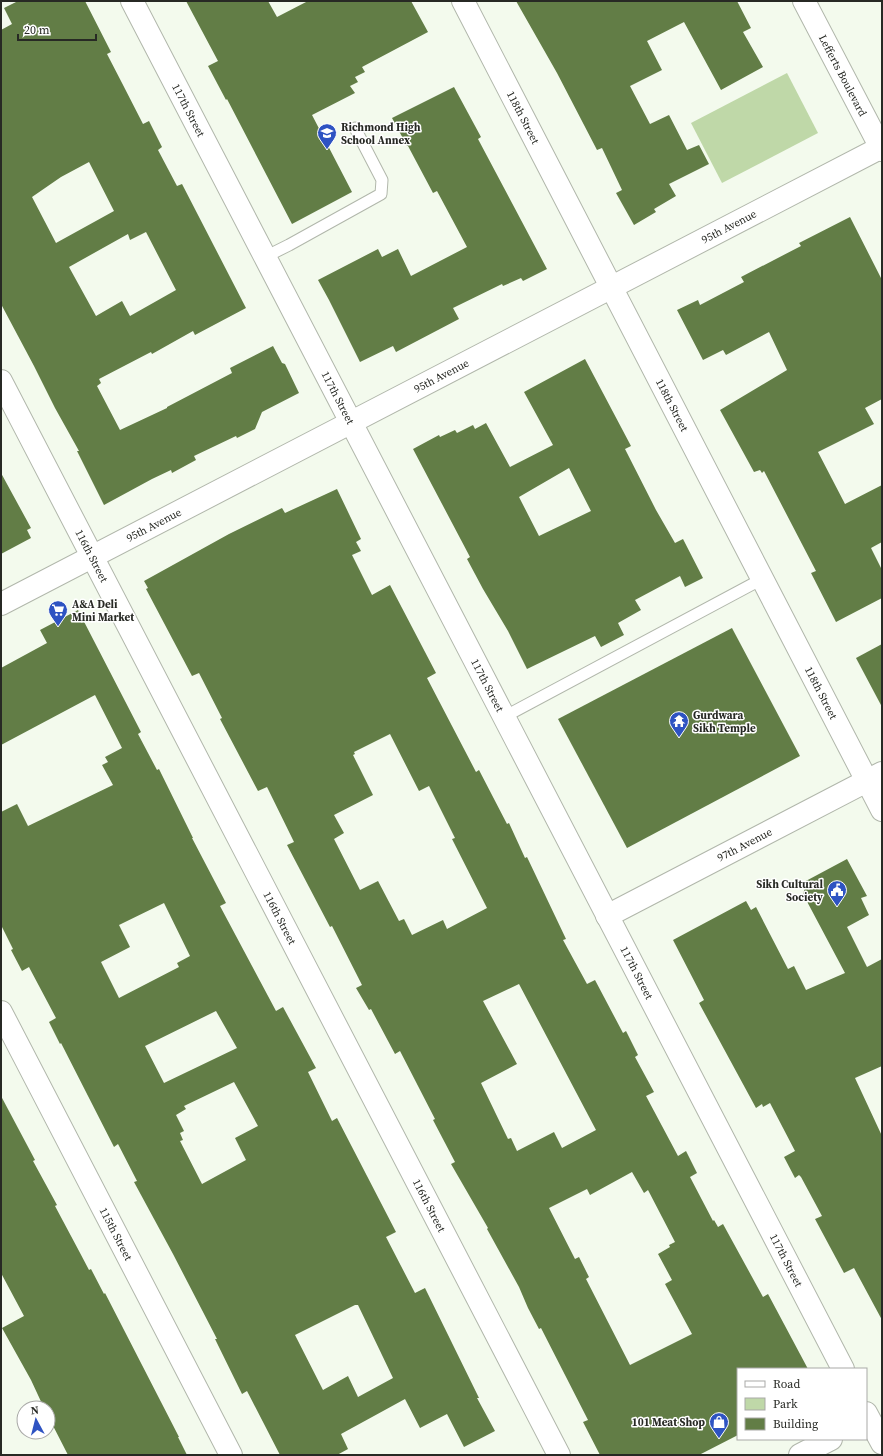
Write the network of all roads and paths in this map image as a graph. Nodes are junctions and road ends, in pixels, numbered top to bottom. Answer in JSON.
{"nodes":[{"id":1,"x":132,"y":1,"type":"edge"},
{"id":2,"x":462,"y":1,"type":"edge"},
{"id":3,"x":804,"y":1,"type":"edge"},
{"id":4,"x":355,"y":128,"type":"dead end"},
{"id":5,"x":882,"y":148,"type":"edge"},
{"id":6,"x":264,"y":257,"type":"junction"},
{"id":7,"x":611,"y":288,"type":"junction"},
{"id":8,"x":1,"y":382,"type":"edge"},
{"id":9,"x":351,"y":422,"type":"junction"},
{"id":10,"x":92,"y":557,"type":"junction"},
{"id":11,"x":762,"y":579,"type":"junction"},
{"id":12,"x":1,"y":604,"type":"edge"},
{"id":13,"x":504,"y":717,"type":"junction"},
{"id":14,"x":874,"y":776,"type":"edge"},
{"id":15,"x":882,"y":810,"type":"edge"},
{"id":16,"x":607,"y":916,"type":"junction"},
{"id":17,"x":1,"y":1012,"type":"edge"},
{"id":18,"x":842,"y":1368,"type":"edge"},
{"id":19,"x":871,"y":1416,"type":"edge"},
{"id":20,"x":829,"y":1440,"type":"edge"},
{"id":21,"x":882,"y":1443,"type":"edge"},
{"id":22,"x":231,"y":1455,"type":"edge"},
{"id":23,"x":559,"y":1455,"type":"edge"},
{"id":24,"x":800,"y":1455,"type":"edge"}],
"edges":[{"from":1,"to":6,"type":"street","name":"117th Street"},
{"from":2,"to":7,"type":"street","name":"118th Street"},
{"from":3,"to":5,"type":"street","name":"Lefferts Boulevard"},
{"from":4,"to":6,"type":"lane"},
{"from":5,"to":7,"type":"street","name":"95th Avenue"},
{"from":6,"to":9,"type":"street","name":"117th Street"},
{"from":7,"to":9,"type":"street","name":"95th Avenue"},
{"from":7,"to":11,"type":"street","name":"118th Street"},
{"from":8,"to":10,"type":"street","name":"116th Street"},
{"from":9,"to":10,"type":"street","name":"95th Avenue"},
{"from":9,"to":13,"type":"street","name":"117th Street"},
{"from":10,"to":12,"type":"street","name":"95th Avenue"},
{"from":10,"to":23,"type":"street","name":"116th Street"},
{"from":11,"to":13,"type":"lane"},
{"from":11,"to":14,"type":"street","name":"118th Street"},
{"from":13,"to":16,"type":"street","name":"117th Street"},
{"from":14,"to":15,"type":"street","name":"118th Street"},
{"from":14,"to":16,"type":"street","name":"97th Avenue"},
{"from":16,"to":18,"type":"street","name":"117th Street"},
{"from":17,"to":22,"type":"street","name":"115th Street"},
{"from":19,"to":21,"type":"street"},
{"from":20,"to":24,"type":"street"}]}
